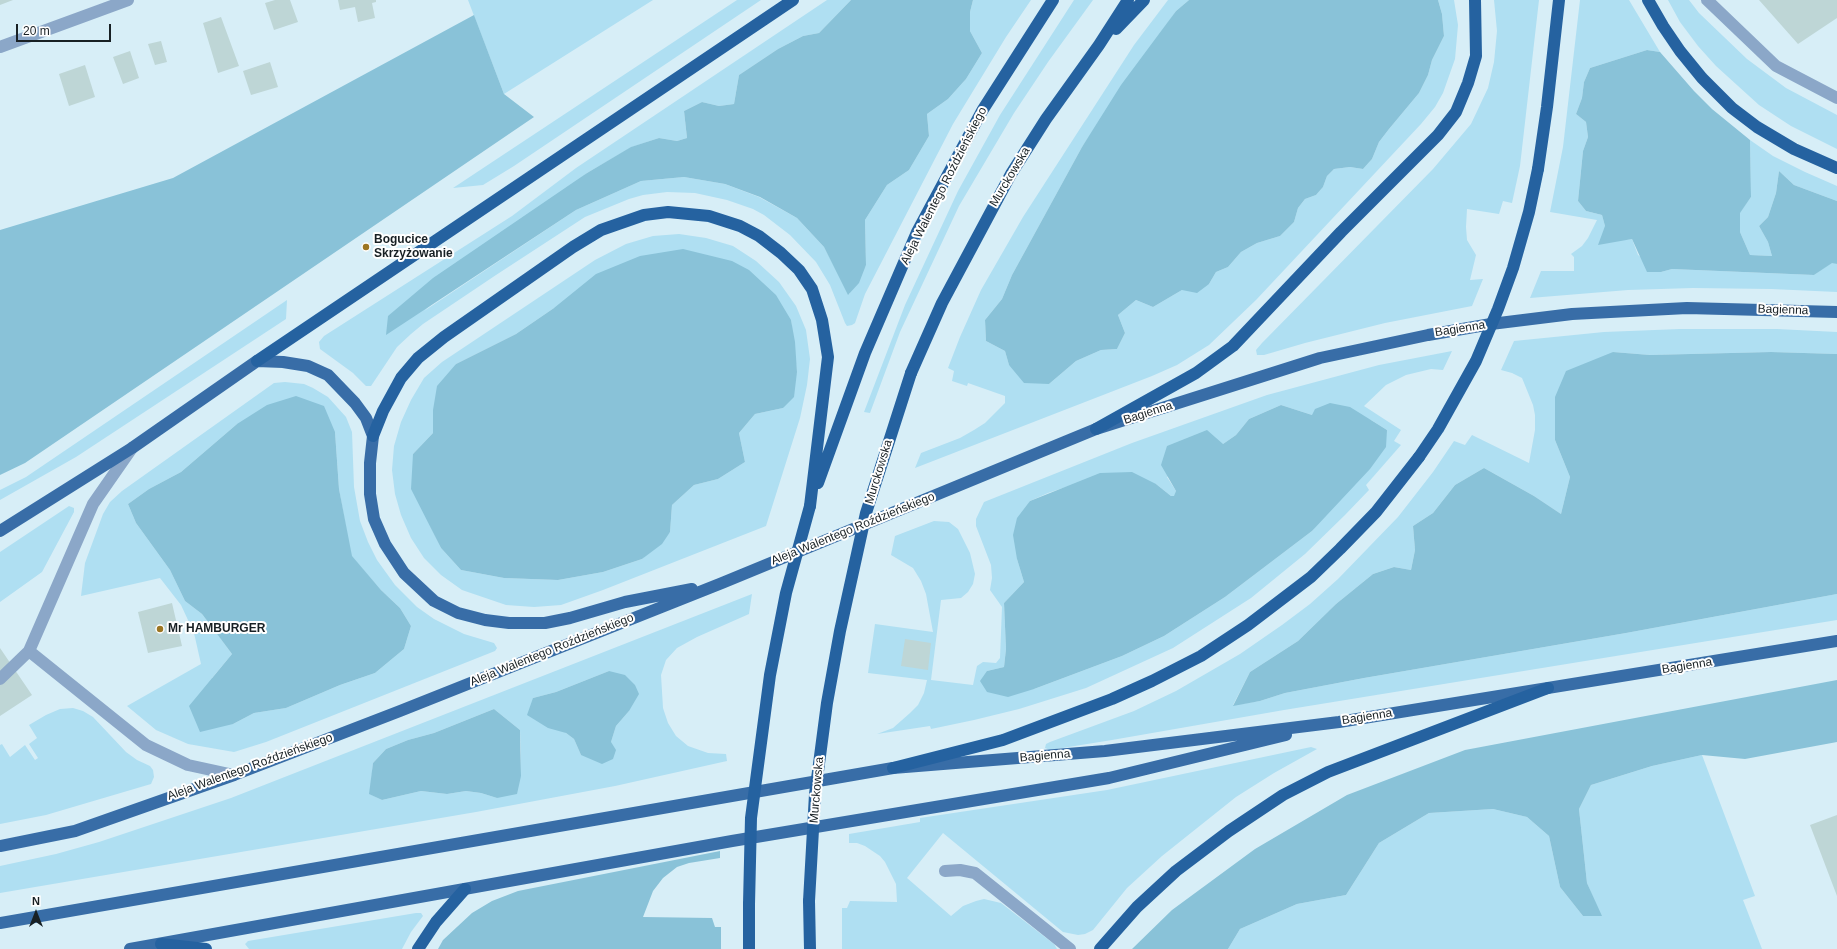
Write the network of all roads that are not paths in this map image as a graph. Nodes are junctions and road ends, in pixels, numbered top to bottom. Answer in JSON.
{"nodes":[{"id":1,"x":128,"y":0,"type":"edge"},
{"id":2,"x":793,"y":0,"type":"edge"},
{"id":3,"x":1053,"y":0,"type":"edge"},
{"id":4,"x":1128,"y":0,"type":"edge"},
{"id":5,"x":1144,"y":0,"type":"edge"},
{"id":6,"x":1475,"y":0,"type":"edge"},
{"id":7,"x":1559,"y":0,"type":"edge"},
{"id":8,"x":1648,"y":0,"type":"edge"},
{"id":9,"x":1707,"y":0,"type":"edge"},
{"id":10,"x":1099,"y":45,"type":"junction"},
{"id":11,"x":0,"y":47,"type":"edge"},
{"id":12,"x":1837,"y":98,"type":"edge"},
{"id":13,"x":1837,"y":168,"type":"edge"},
{"id":14,"x":1837,"y":312,"type":"edge"},
{"id":15,"x":257,"y":361,"type":"junction"},
{"id":16,"x":1096,"y":429,"type":"junction"},
{"id":17,"x":373,"y":436,"type":"junction"},
{"id":18,"x":132,"y":448,"type":"junction"},
{"id":19,"x":810,"y":506,"type":"junction"},
{"id":20,"x":0,"y":531,"type":"edge"},
{"id":21,"x":722,"y":583,"type":"junction"},
{"id":22,"x":1837,"y":641,"type":"edge"},
{"id":23,"x":29,"y":651,"type":"junction"},
{"id":24,"x":0,"y":679,"type":"edge"},
{"id":25,"x":1548,"y":688,"type":"junction"},
{"id":26,"x":1339,"y":722,"type":"junction"},
{"id":27,"x":893,"y":768,"type":"junction"},
{"id":28,"x":234,"y":775,"type":"junction"},
{"id":29,"x":0,"y":846,"type":"edge"},
{"id":30,"x":945,"y":871,"type":"dead end"},
{"id":31,"x":465,"y":890,"type":"junction"},
{"id":32,"x":0,"y":923,"type":"edge"},
{"id":33,"x":161,"y":944,"type":"junction"},
{"id":34,"x":130,"y":949,"type":"edge"},
{"id":35,"x":206,"y":949,"type":"edge"},
{"id":36,"x":418,"y":949,"type":"edge"},
{"id":37,"x":749,"y":949,"type":"edge"},
{"id":38,"x":810,"y":949,"type":"edge"},
{"id":39,"x":1070,"y":949,"type":"edge"},
{"id":40,"x":1100,"y":949,"type":"edge"}],
"edges":[{"from":1,"to":11,"type":"street"},
{"from":2,"to":15,"type":"highway"},
{"from":3,"to":19,"type":"highway","name":"Aleja Walentego Roździeńskiego"},
{"from":4,"to":10,"type":"highway"},
{"from":5,"to":10,"type":"highway"},
{"from":6,"to":16,"type":"highway"},
{"from":7,"to":27,"type":"highway","bridge":true},
{"from":8,"to":13,"type":"highway"},
{"from":9,"to":12,"type":"street"},
{"from":10,"to":38,"type":"highway","name":"Murckowska","bridge":true},
{"from":14,"to":16,"type":"main road","name":"Bagienna"},
{"from":15,"to":17,"type":"main road"},
{"from":15,"to":18,"type":"main road"},
{"from":16,"to":21,"type":"main road","name":"Aleja Walentego Roździeńskiego"},
{"from":17,"to":19,"type":"highway"},
{"from":17,"to":21,"type":"main road"},
{"from":18,"to":20,"type":"main road"},
{"from":18,"to":23,"type":"street"},
{"from":19,"to":37,"type":"highway","bridge":true},
{"from":21,"to":28,"type":"main road","name":"Aleja Walentego Roździeńskiego"},
{"from":22,"to":25,"type":"main road","name":"Bagienna"},
{"from":23,"to":24,"type":"street"},
{"from":23,"to":28,"type":"street"},
{"from":25,"to":26,"type":"main road","name":"Bagienna"},
{"from":25,"to":40,"type":"highway"},
{"from":26,"to":27,"type":"main road","name":"Bagienna"},
{"from":26,"to":31,"type":"main road"},
{"from":27,"to":32,"type":"main road"},
{"from":28,"to":29,"type":"main road","name":"Aleja Walentego Roździeńskiego"},
{"from":30,"to":39,"type":"street"},
{"from":31,"to":33,"type":"main road"},
{"from":31,"to":36,"type":"highway"},
{"from":33,"to":34,"type":"main road"},
{"from":33,"to":35,"type":"highway"}]}
